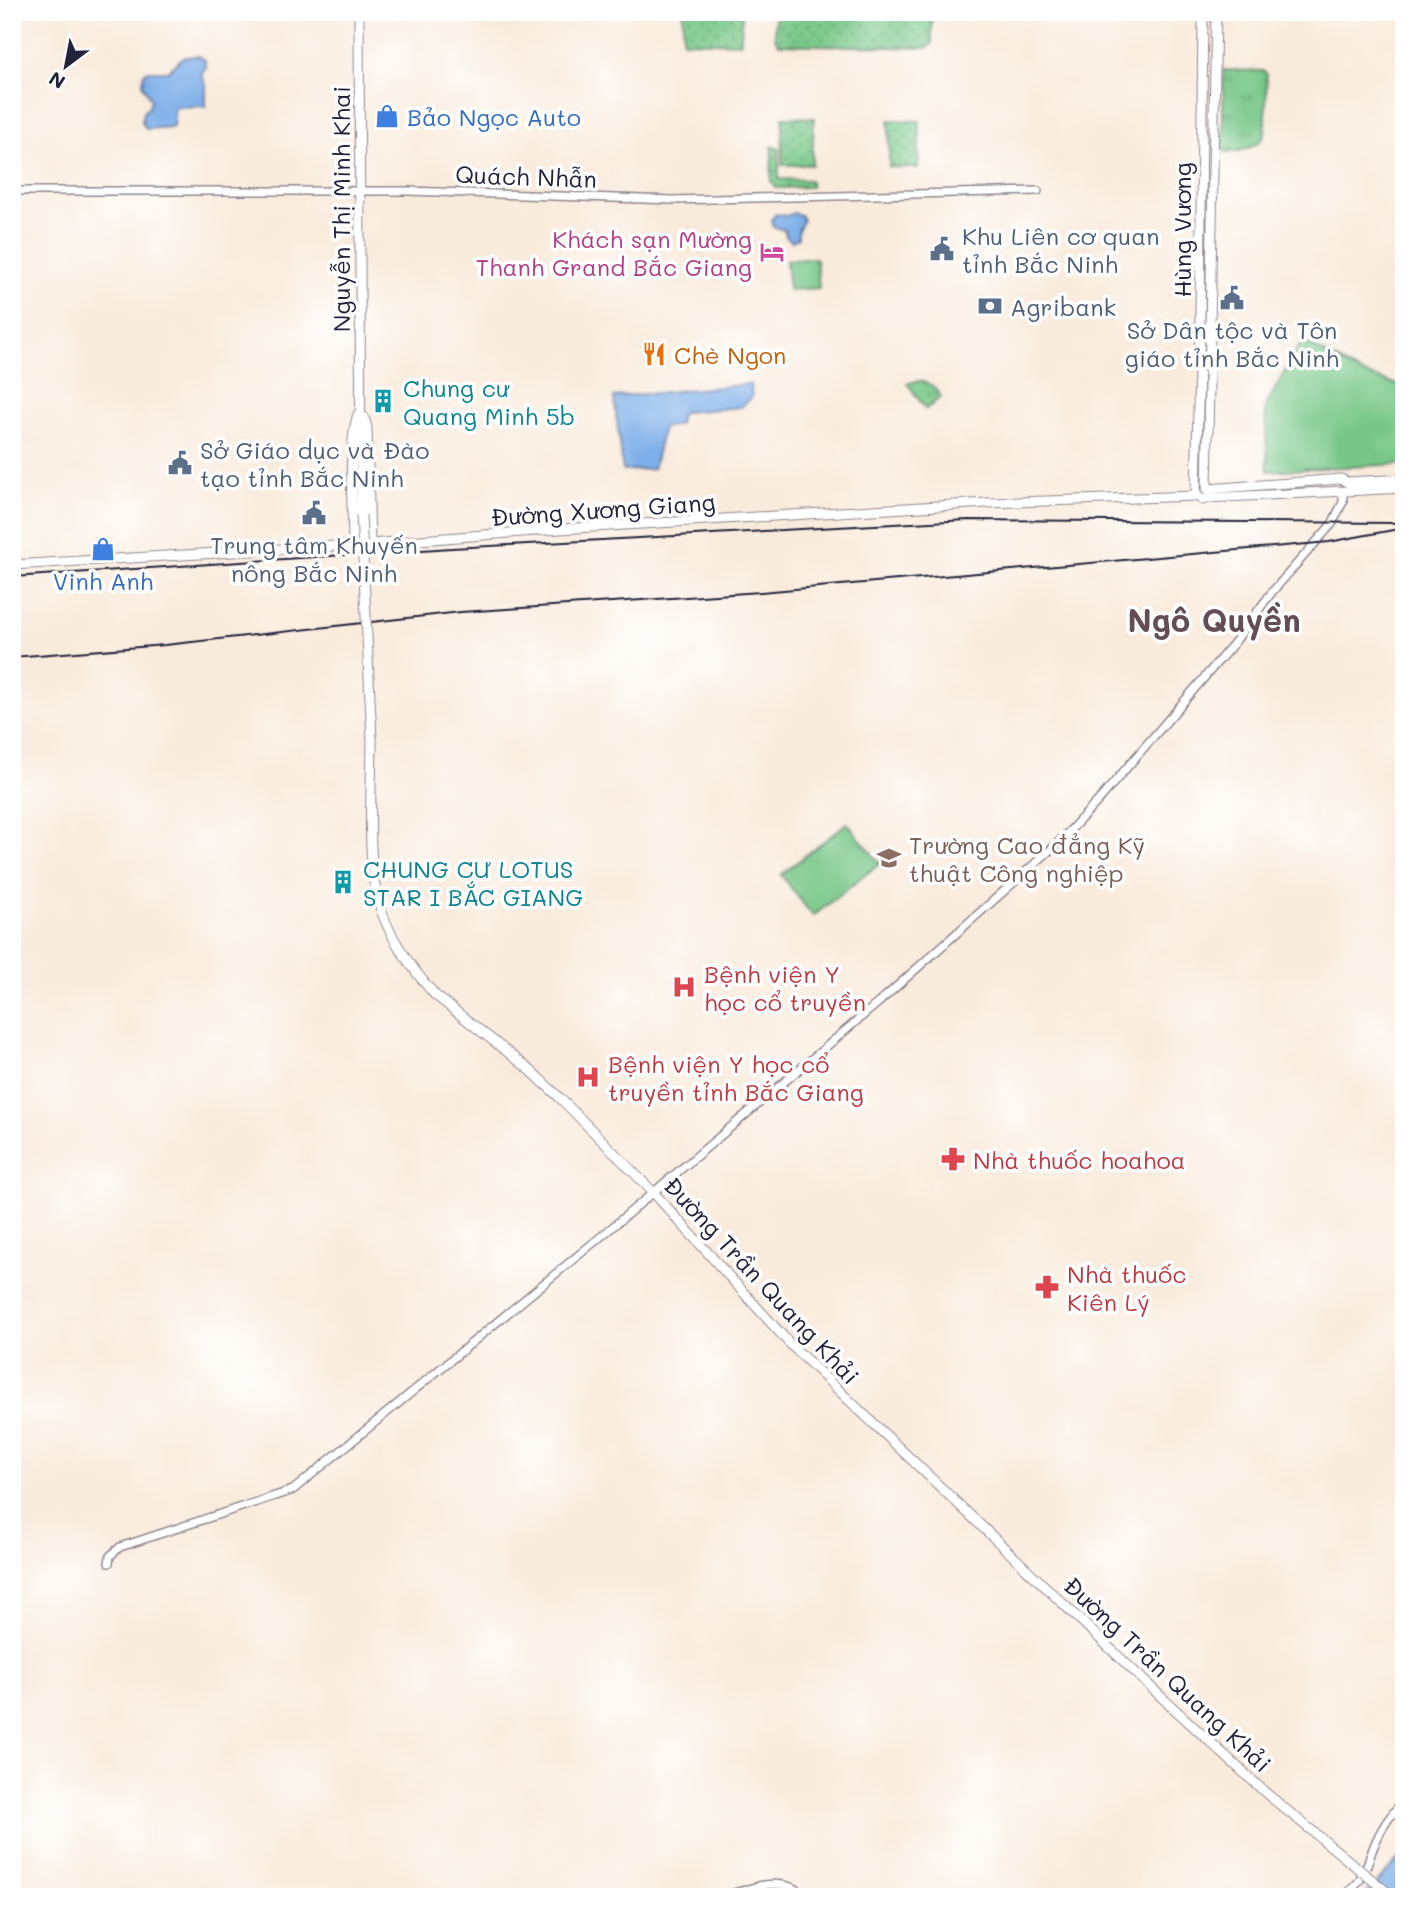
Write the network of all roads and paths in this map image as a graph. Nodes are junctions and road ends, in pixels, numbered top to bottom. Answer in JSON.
{"nodes":[{"id":1,"x":359,"y":12,"type":"edge"},
{"id":2,"x":1203,"y":14,"type":"edge"},
{"id":3,"x":1216,"y":14,"type":"edge"},
{"id":4,"x":1201,"y":110,"type":"junction"},
{"id":5,"x":1214,"y":110,"type":"junction"},
{"id":6,"x":12,"y":191,"type":"edge"},
{"id":7,"x":359,"y":191,"type":"junction"},
{"id":8,"x":1038,"y":191,"type":"dead end"},
{"id":9,"x":360,"y":405,"type":"junction"},
{"id":10,"x":1201,"y":437,"type":"junction"},
{"id":11,"x":1404,"y":479,"type":"edge"},
{"id":12,"x":1342,"y":487,"type":"junction"},
{"id":13,"x":1404,"y":488,"type":"edge"},
{"id":14,"x":1203,"y":492,"type":"junction"},
{"id":15,"x":370,"y":544,"type":"junction"},
{"id":16,"x":353,"y":545,"type":"junction"},
{"id":17,"x":12,"y":565,"type":"edge"},
{"id":18,"x":653,"y":1192,"type":"junction"},
{"id":19,"x":109,"y":1563,"type":"dead end"},
{"id":20,"x":1404,"y":1800,"type":"edge"},
{"id":21,"x":716,"y":1897,"type":"edge"},
{"id":22,"x":808,"y":1897,"type":"edge"},
{"id":23,"x":1340,"y":1897,"type":"edge"},
{"id":24,"x":1393,"y":1897,"type":"edge"}],
"edges":[{"from":1,"to":7,"type":"main road","name":"Nguyễn Thị Minh Khai"},
{"from":2,"to":3,"type":"main road"},
{"from":2,"to":4,"type":"main road","name":"Hùng Vương"},
{"from":3,"to":5,"type":"main road","name":"Hùng Vương"},
{"from":4,"to":5,"type":"main road"},
{"from":4,"to":10,"type":"main road","name":"Hùng Vương"},
{"from":5,"to":10,"type":"main road","name":"Hùng Vương"},
{"from":6,"to":7,"type":"street","name":"Quách Nhẫn"},
{"from":7,"to":8,"type":"street","name":"Quách Nhẫn"},
{"from":7,"to":9,"type":"main road","name":"Nguyễn Thị Minh Khai"},
{"from":9,"to":15,"type":"main road"},
{"from":9,"to":16,"type":"main road"},
{"from":9,"to":18,"type":"main road","name":"Đường Trần Quang Khải","bridge":true},
{"from":10,"to":14,"type":"main road","name":"Hùng Vương"},
{"from":11,"to":12,"type":"main road","name":"Đường Xương Giang"},
{"from":12,"to":13,"type":"main road","name":"Đường Xương Giang"},
{"from":12,"to":14,"type":"main road","name":"Đường Xương Giang"},
{"from":12,"to":18,"type":"street"},
{"from":14,"to":15,"type":"main road","name":"Đường Xương Giang"},
{"from":15,"to":16,"type":"main road","name":"Đường Xương Giang"},
{"from":16,"to":17,"type":"main road","name":"Đường Xương Giang"},
{"from":18,"to":19,"type":"street"},
{"from":18,"to":24,"type":"main road","name":"Đường Trần Quang Khải","bridge":true},
{"from":20,"to":23,"type":"street"},
{"from":21,"to":22,"type":"street"}]}
